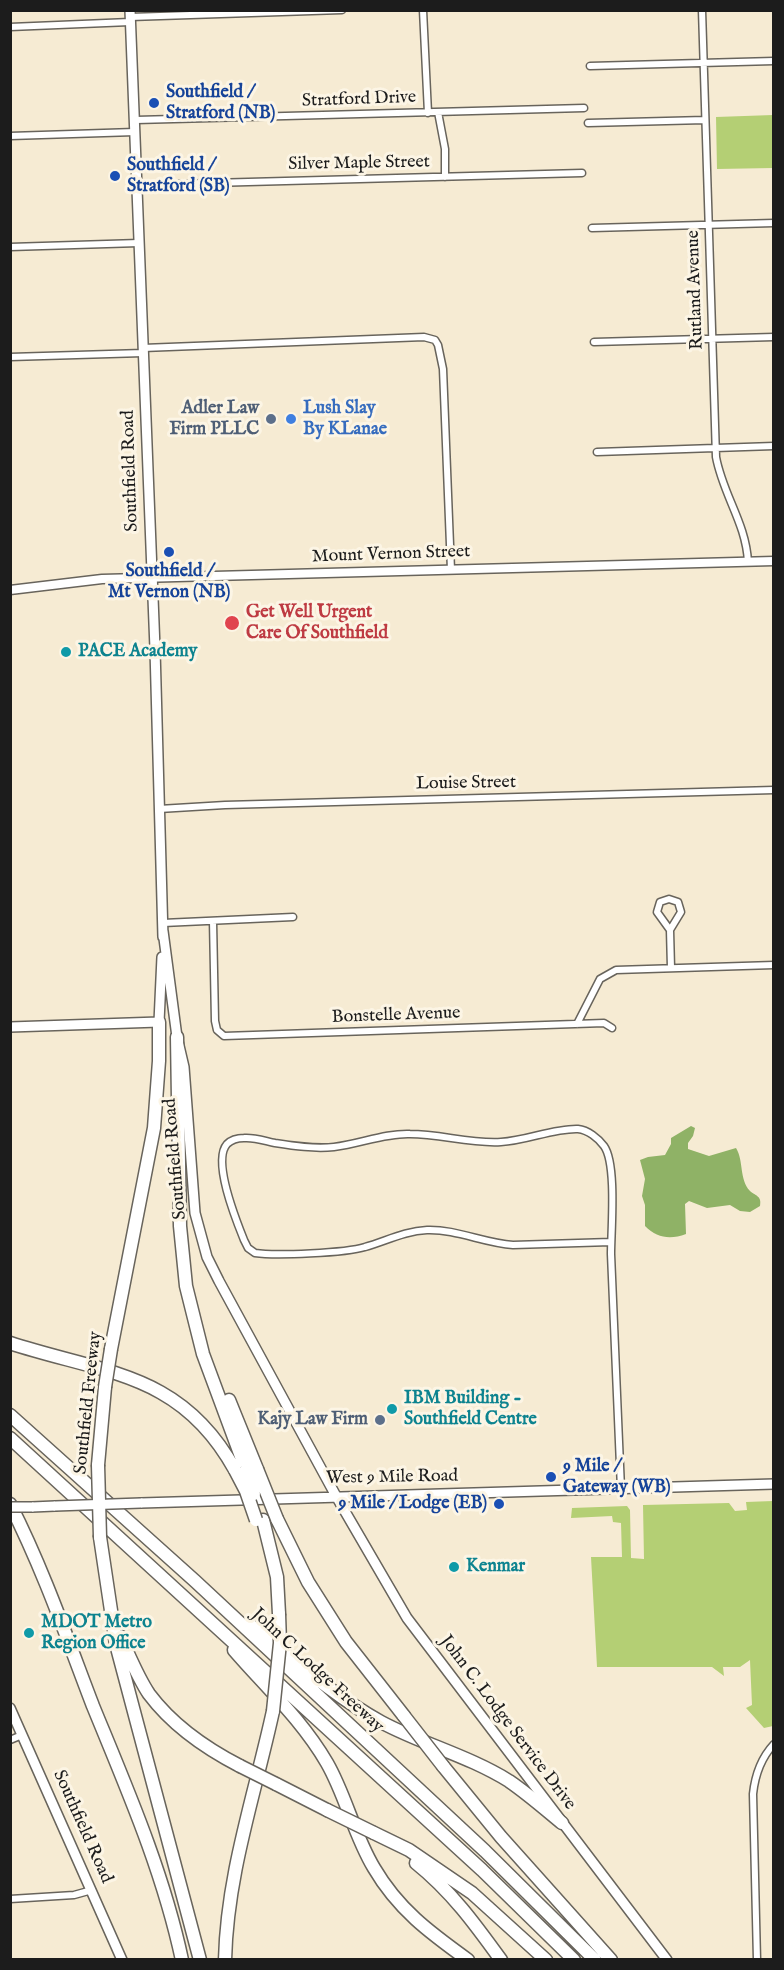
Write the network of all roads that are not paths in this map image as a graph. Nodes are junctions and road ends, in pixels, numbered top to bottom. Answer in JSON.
{"nodes":[{"id":1,"x":342,"y":10,"type":"edge"},
{"id":2,"x":423,"y":10,"type":"edge"},
{"id":3,"x":702,"y":10,"type":"edge"},
{"id":4,"x":130,"y":16,"type":"edge"},
{"id":5,"x":10,"y":27,"type":"edge"},
{"id":6,"x":774,"y":61,"type":"edge"},
{"id":7,"x":704,"y":63,"type":"junction"},
{"id":8,"x":590,"y":66,"type":"dead end"},
{"id":9,"x":584,"y":108,"type":"dead end"},
{"id":10,"x":438,"y":112,"type":"junction"},
{"id":11,"x":428,"y":113,"type":"junction"},
{"id":12,"x":136,"y":120,"type":"junction"},
{"id":13,"x":705,"y":120,"type":"junction"},
{"id":14,"x":588,"y":123,"type":"dead end"},
{"id":15,"x":135,"y":132,"type":"junction"},
{"id":16,"x":10,"y":136,"type":"edge"},
{"id":17,"x":582,"y":173,"type":"dead end"},
{"id":18,"x":445,"y":177,"type":"junction"},
{"id":19,"x":137,"y":185,"type":"junction"},
{"id":20,"x":774,"y":223,"type":"edge"},
{"id":21,"x":709,"y":225,"type":"junction"},
{"id":22,"x":592,"y":228,"type":"dead end"},
{"id":23,"x":139,"y":243,"type":"junction"},
{"id":24,"x":10,"y":247,"type":"edge"},
{"id":25,"x":774,"y":337,"type":"edge"},
{"id":26,"x":713,"y":339,"type":"junction"},
{"id":27,"x":594,"y":342,"type":"dead end"},
{"id":28,"x":143,"y":351,"type":"junction"},
{"id":29,"x":10,"y":357,"type":"edge"},
{"id":30,"x":774,"y":446,"type":"edge"},
{"id":31,"x":715,"y":448,"type":"junction"},
{"id":32,"x":597,"y":452,"type":"dead end"},
{"id":33,"x":774,"y":561,"type":"edge"},
{"id":34,"x":748,"y":562,"type":"junction"},
{"id":35,"x":450,"y":570,"type":"junction"},
{"id":36,"x":152,"y":578,"type":"junction"},
{"id":37,"x":10,"y":590,"type":"edge"},
{"id":38,"x":774,"y":790,"type":"edge"},
{"id":39,"x":159,"y":809,"type":"junction"},
{"id":40,"x":293,"y":917,"type":"dead end"},
{"id":41,"x":213,"y":921,"type":"junction"},
{"id":42,"x":163,"y":927,"type":"junction"},
{"id":43,"x":670,"y":930,"type":"junction"},
{"id":44,"x":774,"y":965,"type":"edge"},
{"id":45,"x":671,"y":968,"type":"junction"},
{"id":46,"x":159,"y":1022,"type":"junction"},
{"id":47,"x":577,"y":1024,"type":"junction"},
{"id":48,"x":10,"y":1027,"type":"edge"},
{"id":49,"x":612,"y":1028,"type":"dead end"},
{"id":50,"x":177,"y":1037,"type":"junction"},
{"id":51,"x":611,"y":1242,"type":"junction"},
{"id":52,"x":10,"y":1343,"type":"edge"},
{"id":53,"x":10,"y":1415,"type":"edge"},
{"id":54,"x":10,"y":1437,"type":"edge"},
{"id":55,"x":246,"y":1470,"type":"junction"},
{"id":56,"x":774,"y":1484,"type":"edge"},
{"id":57,"x":621,"y":1489,"type":"junction"},
{"id":58,"x":336,"y":1496,"type":"junction"},
{"id":59,"x":10,"y":1505,"type":"edge"},
{"id":60,"x":195,"y":1581,"type":"junction"},
{"id":61,"x":200,"y":1610,"type":"junction"},
{"id":62,"x":113,"y":1620,"type":"junction"},
{"id":63,"x":10,"y":1708,"type":"edge"},
{"id":64,"x":22,"y":1735,"type":"junction"},
{"id":65,"x":10,"y":1740,"type":"edge"},
{"id":66,"x":774,"y":1744,"type":"edge"},
{"id":67,"x":562,"y":1823,"type":"junction"},
{"id":68,"x":387,"y":1839,"type":"junction"},
{"id":69,"x":92,"y":1890,"type":"junction"},
{"id":70,"x":10,"y":1899,"type":"edge"},
{"id":71,"x":122,"y":1959,"type":"edge"},
{"id":72,"x":182,"y":1959,"type":"edge"},
{"id":73,"x":200,"y":1959,"type":"edge"},
{"id":74,"x":225,"y":1959,"type":"edge"},
{"id":75,"x":468,"y":1959,"type":"edge"},
{"id":76,"x":501,"y":1959,"type":"edge"},
{"id":77,"x":546,"y":1959,"type":"edge"},
{"id":78,"x":574,"y":1959,"type":"edge"},
{"id":79,"x":595,"y":1959,"type":"edge"},
{"id":80,"x":611,"y":1959,"type":"edge"},
{"id":81,"x":667,"y":1959,"type":"edge"},
{"id":82,"x":758,"y":1959,"type":"edge"}],
"edges":[{"from":1,"to":4,"type":"street"},
{"from":2,"to":11,"type":"street"},
{"from":3,"to":7,"type":"street","name":"Rutland Avenue"},
{"from":4,"to":5,"type":"street"},
{"from":4,"to":12,"type":"main road","name":"Southfield Road"},
{"from":6,"to":7,"type":"street"},
{"from":7,"to":8,"type":"street"},
{"from":7,"to":13,"type":"street","name":"Rutland Avenue"},
{"from":9,"to":10,"type":"street","name":"Stratford Drive"},
{"from":10,"to":11,"type":"street","name":"Stratford Drive"},
{"from":10,"to":18,"type":"street"},
{"from":11,"to":12,"type":"street","name":"Stratford Drive"},
{"from":12,"to":15,"type":"main road","name":"Southfield Road"},
{"from":13,"to":14,"type":"street"},
{"from":13,"to":21,"type":"street","name":"Rutland Avenue"},
{"from":15,"to":16,"type":"street"},
{"from":15,"to":19,"type":"main road","name":"Southfield Road"},
{"from":17,"to":18,"type":"street","name":"Silver Maple Street"},
{"from":18,"to":19,"type":"street","name":"Silver Maple Street"},
{"from":19,"to":23,"type":"main road","name":"Southfield Road"},
{"from":20,"to":21,"type":"street"},
{"from":21,"to":22,"type":"street"},
{"from":21,"to":26,"type":"street","name":"Rutland Avenue"},
{"from":23,"to":24,"type":"street"},
{"from":23,"to":28,"type":"main road","name":"Southfield Road"},
{"from":25,"to":26,"type":"street"},
{"from":26,"to":27,"type":"street"},
{"from":26,"to":31,"type":"street","name":"Rutland Avenue"},
{"from":28,"to":29,"type":"street"},
{"from":28,"to":35,"type":"street"},
{"from":28,"to":36,"type":"main road","name":"Southfield Road"},
{"from":30,"to":31,"type":"street"},
{"from":31,"to":32,"type":"street"},
{"from":31,"to":34,"type":"street","name":"Rutland Avenue"},
{"from":33,"to":34,"type":"street","name":"Mount Vernon Street"},
{"from":34,"to":35,"type":"street","name":"Mount Vernon Street"},
{"from":35,"to":36,"type":"street","name":"Mount Vernon Street"},
{"from":36,"to":37,"type":"street","name":"Mount Vernon Street"},
{"from":36,"to":39,"type":"main road","name":"Southfield Road"},
{"from":38,"to":39,"type":"street","name":"Louise Street"},
{"from":39,"to":42,"type":"main road","name":"Southfield Road"},
{"from":40,"to":41,"type":"street"},
{"from":41,"to":42,"type":"street"},
{"from":41,"to":47,"type":"street","name":"Bonstelle Avenue"},
{"from":42,"to":46,"type":"main road","name":"Southfield Road"},
{"from":42,"to":50,"type":"main road","name":"Southfield Road"},
{"from":43,"to":43,"type":"street"},
{"from":43,"to":45,"type":"street"},
{"from":44,"to":45,"type":"street"},
{"from":45,"to":47,"type":"street"},
{"from":46,"to":48,"type":"main road"},
{"from":46,"to":62,"type":"highway","name":"Southfield Freeway","bridge":true},
{"from":47,"to":49,"type":"street","name":"Bonstelle Avenue"},
{"from":50,"to":55,"type":"highway"},
{"from":50,"to":58,"type":"main road","name":"Southfield Road"},
{"from":51,"to":51,"type":"street"},
{"from":51,"to":57,"type":"street"},
{"from":52,"to":55,"type":"highway"},
{"from":53,"to":60,"type":"highway","name":"John C Lodge Freeway"},
{"from":54,"to":61,"type":"highway","name":"John C Lodge Freeway"},
{"from":55,"to":74,"type":"highway","bridge":true},
{"from":55,"to":80,"type":"highway","bridge":true},
{"from":56,"to":57,"type":"main road","name":"West 9 Mile Road"},
{"from":57,"to":58,"type":"main road","name":"West 9 Mile Road"},
{"from":58,"to":59,"type":"main road","name":"West 9 Mile Road","bridge":true},
{"from":58,"to":67,"type":"main road","name":"John C. Lodge Service Drive"},
{"from":59,"to":72,"type":"highway"},
{"from":60,"to":67,"type":"highway"},
{"from":60,"to":79,"type":"highway","name":"John C Lodge Freeway"},
{"from":61,"to":75,"type":"highway"},
{"from":61,"to":78,"type":"highway","name":"John C Lodge Freeway"},
{"from":62,"to":68,"type":"highway","bridge":true},
{"from":62,"to":73,"type":"highway","name":"Southfield Freeway"},
{"from":63,"to":64,"type":"main road","name":"Southfield Road"},
{"from":64,"to":65,"type":"street"},
{"from":64,"to":69,"type":"main road","name":"Southfield Road"},
{"from":66,"to":82,"type":"street"},
{"from":67,"to":81,"type":"main road","name":"John C. Lodge Service Drive"},
{"from":68,"to":76,"type":"highway"},
{"from":68,"to":77,"type":"highway"},
{"from":69,"to":70,"type":"street"},
{"from":69,"to":71,"type":"main road","name":"Southfield Road"}]}
